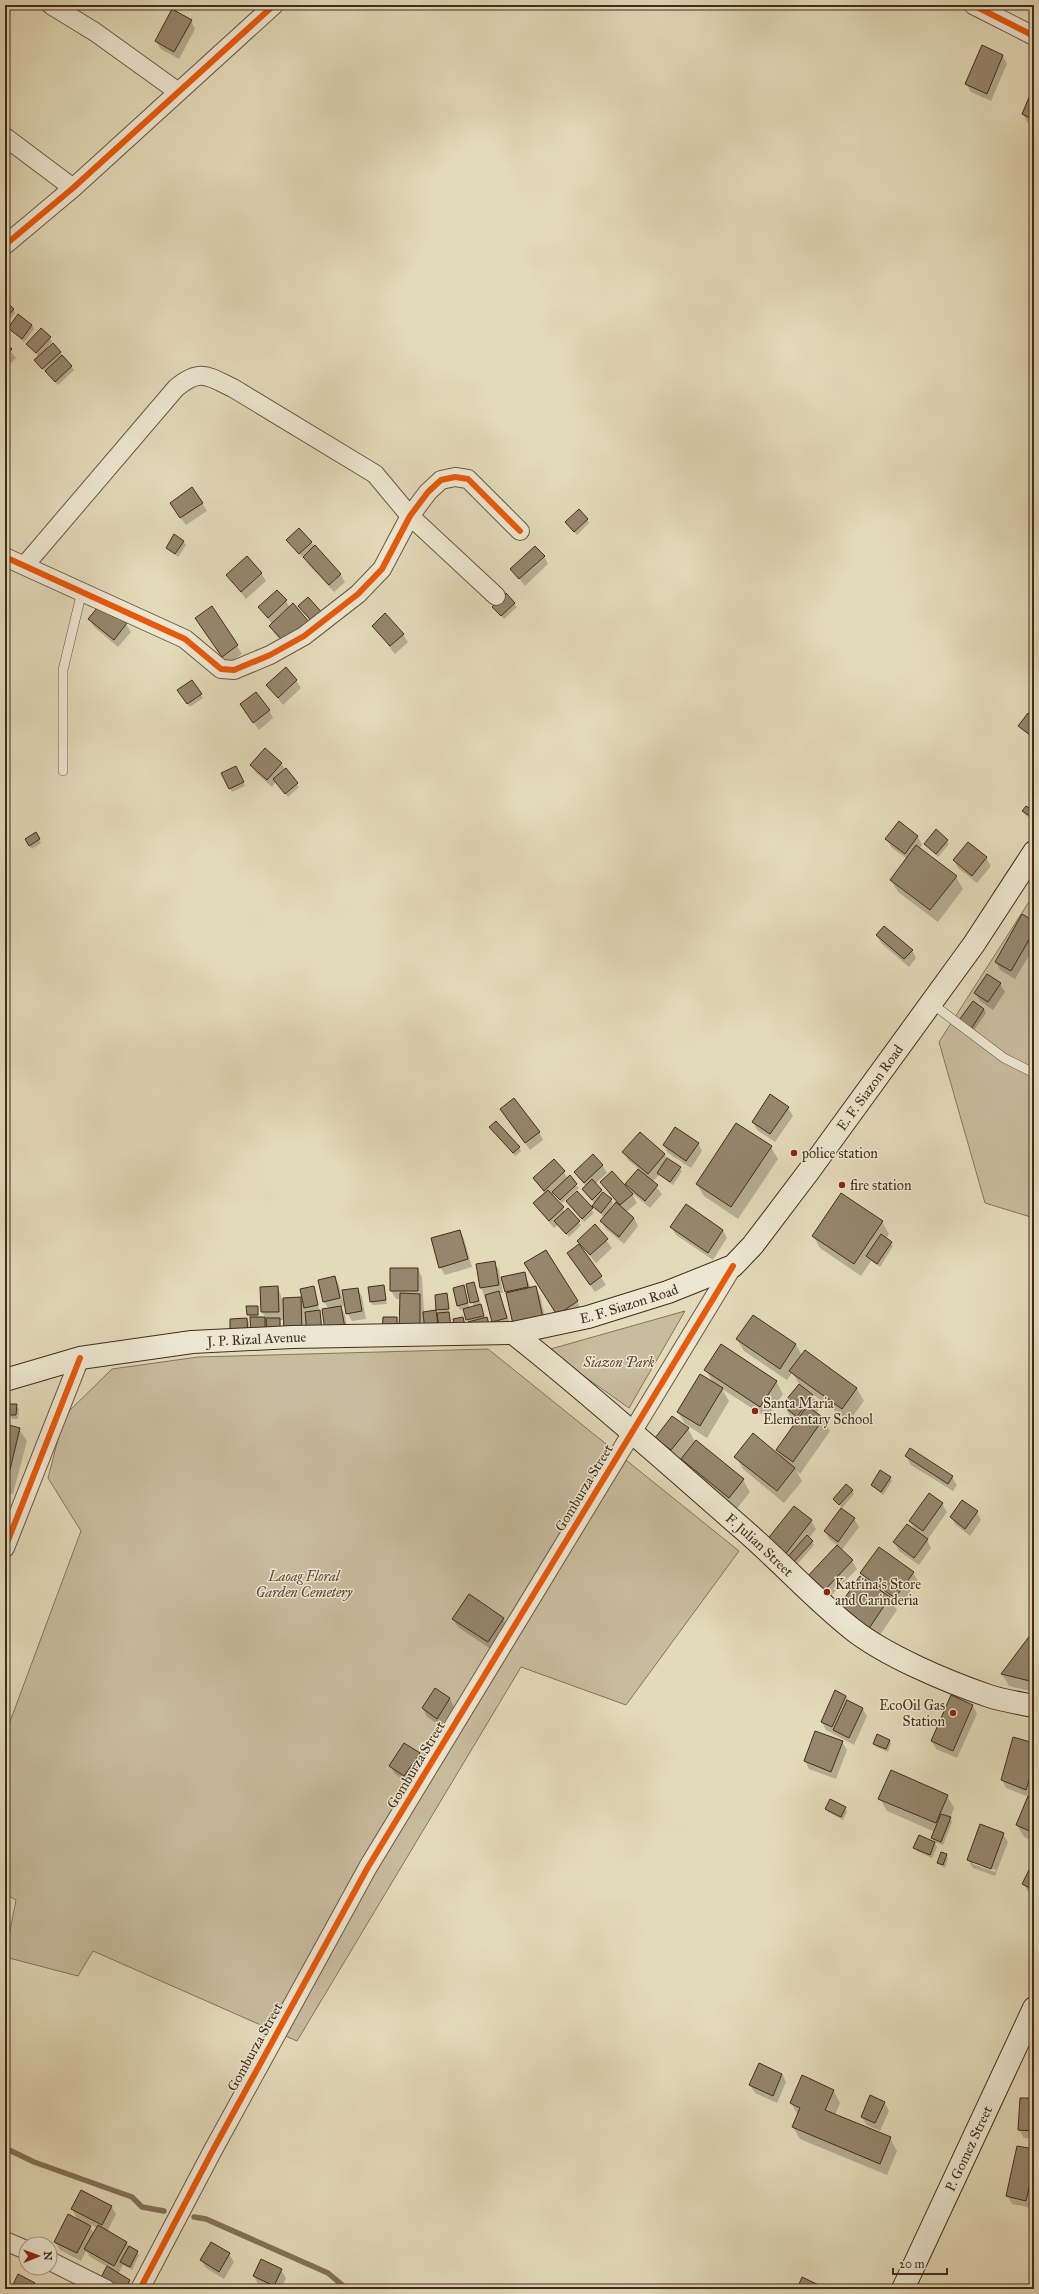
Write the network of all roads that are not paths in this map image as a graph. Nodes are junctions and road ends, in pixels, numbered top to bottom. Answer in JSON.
{"nodes":[{"id":1,"x":51,"y":5,"type":"edge"},
{"id":2,"x":274,"y":5,"type":"edge"},
{"id":3,"x":973,"y":5,"type":"edge"},
{"id":4,"x":1034,"y":36,"type":"edge"},
{"id":5,"x":178,"y":91,"type":"junction"},
{"id":6,"x":5,"y":137,"type":"edge"},
{"id":7,"x":73,"y":188,"type":"junction"},
{"id":8,"x":5,"y":245,"type":"edge"},
{"id":9,"x":410,"y":516,"type":"junction"},
{"id":10,"x":520,"y":531,"type":"dead end"},
{"id":11,"x":5,"y":557,"type":"edge"},
{"id":12,"x":26,"y":565,"type":"junction"},
{"id":13,"x":82,"y":591,"type":"junction"},
{"id":14,"x":496,"y":596,"type":"dead end"},
{"id":15,"x":63,"y":771,"type":"dead end"},
{"id":16,"x":1034,"y":852,"type":"edge"},
{"id":17,"x":931,"y":1003,"type":"junction"},
{"id":18,"x":1034,"y":1073,"type":"edge"},
{"id":19,"x":733,"y":1266,"type":"junction"},
{"id":20,"x":513,"y":1333,"type":"junction"},
{"id":21,"x":80,"y":1358,"type":"junction"},
{"id":22,"x":5,"y":1380,"type":"edge"},
{"id":23,"x":632,"y":1433,"type":"junction"},
{"id":24,"x":5,"y":1548,"type":"edge"},
{"id":25,"x":1034,"y":1706,"type":"edge"},
{"id":26,"x":1034,"y":2008,"type":"edge"},
{"id":27,"x":5,"y":2241,"type":"edge"},
{"id":28,"x":18,"y":2247,"type":"edge"},
{"id":29,"x":58,"y":2265,"type":"edge"},
{"id":30,"x":106,"y":2289,"type":"edge"},
{"id":31,"x":140,"y":2289,"type":"edge"},
{"id":32,"x":902,"y":2289,"type":"edge"}],
"edges":[{"from":1,"to":5,"type":"street"},
{"from":2,"to":5,"type":"street"},
{"from":3,"to":4,"type":"street"},
{"from":5,"to":7,"type":"street"},
{"from":6,"to":7,"type":"street"},
{"from":7,"to":8,"type":"street"},
{"from":9,"to":10,"type":"street"},
{"from":9,"to":12,"type":"street"},
{"from":9,"to":13,"type":"street"},
{"from":9,"to":14,"type":"street"},
{"from":11,"to":12,"type":"street"},
{"from":12,"to":13,"type":"street"},
{"from":13,"to":15,"type":"lane"},
{"from":16,"to":17,"type":"main road","name":"E. F. Siazon Road"},
{"from":17,"to":18,"type":"lane"},
{"from":17,"to":19,"type":"main road","name":"E. F. Siazon Road"},
{"from":19,"to":20,"type":"main road","name":"E. F. Siazon Road"},
{"from":19,"to":23,"type":"street","name":"Gomburza Street"},
{"from":20,"to":21,"type":"main road","name":"J. P. Rizal Avenue"},
{"from":20,"to":23,"type":"main road","name":"F. Julian Street"},
{"from":21,"to":22,"type":"main road","name":"J. P. Rizal Avenue"},
{"from":21,"to":24,"type":"street"},
{"from":23,"to":25,"type":"main road","name":"F. Julian Street"},
{"from":23,"to":31,"type":"street","name":"Gomburza Street"},
{"from":26,"to":32,"type":"main road","name":"P. Gomez Street"},
{"from":27,"to":28,"type":"street"},
{"from":29,"to":30,"type":"street"}]}
